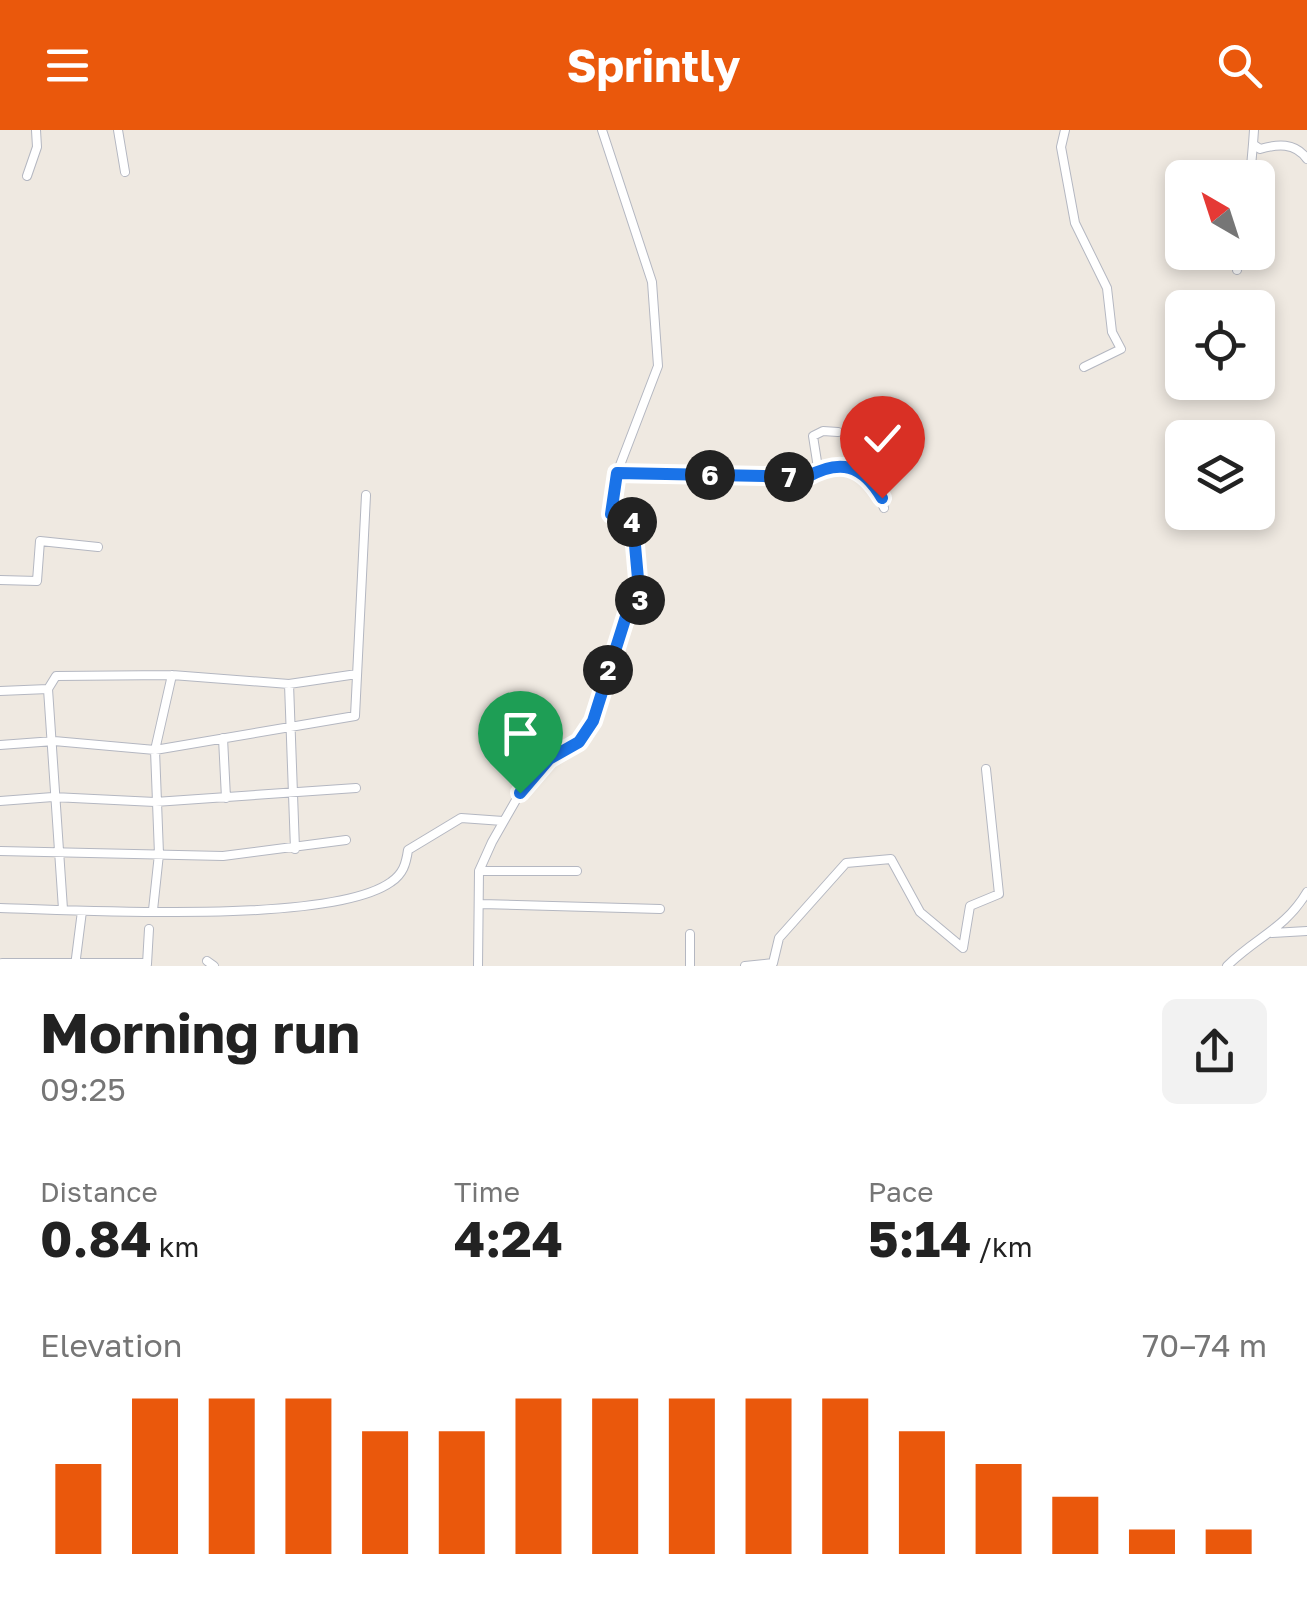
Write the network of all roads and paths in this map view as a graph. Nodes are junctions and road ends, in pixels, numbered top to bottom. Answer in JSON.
{"nodes":[{"id":1,"x":36,"y":130,"type":"edge"},
{"id":2,"x":118,"y":130,"type":"edge"},
{"id":3,"x":602,"y":130,"type":"edge"},
{"id":4,"x":1066,"y":130,"type":"edge"},
{"id":5,"x":1254,"y":130,"type":"edge"},
{"id":6,"x":1253,"y":144,"type":"junction"},
{"id":7,"x":1307,"y":158,"type":"edge"},
{"id":8,"x":1252,"y":160,"type":"edge"},
{"id":9,"x":125,"y":172,"type":"dead end"},
{"id":10,"x":27,"y":176,"type":"dead end"},
{"id":11,"x":1084,"y":367,"type":"dead end"},
{"id":12,"x":838,"y":432,"type":"dead end"},
{"id":13,"x":818,"y":468,"type":"junction"},
{"id":14,"x":617,"y":473,"type":"junction"},
{"id":15,"x":366,"y":495,"type":"dead end"},
{"id":16,"x":884,"y":508,"type":"dead end"},
{"id":17,"x":98,"y":547,"type":"dead end"},
{"id":18,"x":0,"y":580,"type":"edge"},
{"id":19,"x":357,"y":674,"type":"junction"},
{"id":20,"x":172,"y":676,"type":"junction"},
{"id":21,"x":290,"y":684,"type":"junction"},
{"id":22,"x":48,"y":689,"type":"junction"},
{"id":23,"x":0,"y":691,"type":"edge"},
{"id":24,"x":291,"y":725,"type":"junction"},
{"id":25,"x":223,"y":738,"type":"junction"},
{"id":26,"x":54,"y":741,"type":"junction"},
{"id":27,"x":0,"y":745,"type":"edge"},
{"id":28,"x":155,"y":750,"type":"junction"},
{"id":29,"x":986,"y":769,"type":"dead end"},
{"id":30,"x":356,"y":788,"type":"dead end"},
{"id":31,"x":296,"y":791,"type":"junction"},
{"id":32,"x":53,"y":797,"type":"junction"},
{"id":33,"x":226,"y":798,"type":"junction"},
{"id":34,"x":0,"y":801,"type":"edge"},
{"id":35,"x":154,"y":802,"type":"junction"},
{"id":36,"x":503,"y":820,"type":"junction"},
{"id":37,"x":346,"y":840,"type":"dead end"},
{"id":38,"x":61,"y":849,"type":"junction"},
{"id":39,"x":295,"y":850,"type":"junction"},
{"id":40,"x":0,"y":851,"type":"edge"},
{"id":41,"x":159,"y":854,"type":"junction"},
{"id":42,"x":578,"y":871,"type":"dead end"},
{"id":43,"x":479,"y":872,"type":"junction"},
{"id":44,"x":1307,"y":892,"type":"edge"},
{"id":45,"x":482,"y":904,"type":"junction"},
{"id":46,"x":0,"y":908,"type":"edge"},
{"id":47,"x":63,"y":909,"type":"junction"},
{"id":48,"x":660,"y":909,"type":"dead end"},
{"id":49,"x":82,"y":910,"type":"junction"},
{"id":50,"x":153,"y":910,"type":"junction"},
{"id":51,"x":148,"y":929,"type":"dead end"},
{"id":52,"x":1307,"y":931,"type":"edge"},
{"id":53,"x":1267,"y":933,"type":"junction"},
{"id":54,"x":690,"y":934,"type":"dead end"},
{"id":55,"x":0,"y":951,"type":"edge"},
{"id":56,"x":2,"y":964,"type":"edge"},
{"id":57,"x":75,"y":964,"type":"edge"},
{"id":58,"x":147,"y":965,"type":"edge"},
{"id":59,"x":478,"y":966,"type":"edge"},
{"id":60,"x":690,"y":966,"type":"edge"},
{"id":61,"x":744,"y":966,"type":"edge"},
{"id":62,"x":1227,"y":966,"type":"edge"}],
"edges":[{"from":1,"to":10,"type":"street"},
{"from":2,"to":9,"type":"street"},
{"from":3,"to":14,"type":"street"},
{"from":4,"to":11,"type":"street"},
{"from":5,"to":6,"type":"street"},
{"from":6,"to":7,"type":"street"},
{"from":6,"to":8,"type":"street"},
{"from":12,"to":13,"type":"street"},
{"from":13,"to":14,"type":"street"},
{"from":13,"to":16,"type":"street"},
{"from":14,"to":36,"type":"street"},
{"from":15,"to":19,"type":"street"},
{"from":17,"to":18,"type":"street"},
{"from":19,"to":21,"type":"street"},
{"from":19,"to":24,"type":"street"},
{"from":20,"to":21,"type":"street"},
{"from":20,"to":22,"type":"street"},
{"from":20,"to":28,"type":"street"},
{"from":21,"to":24,"type":"street"},
{"from":22,"to":23,"type":"street"},
{"from":22,"to":26,"type":"street"},
{"from":24,"to":25,"type":"street"},
{"from":24,"to":31,"type":"street"},
{"from":25,"to":28,"type":"street"},
{"from":25,"to":33,"type":"street"},
{"from":26,"to":27,"type":"street"},
{"from":26,"to":28,"type":"street"},
{"from":26,"to":32,"type":"street"},
{"from":28,"to":35,"type":"street"},
{"from":29,"to":61,"type":"street"},
{"from":30,"to":31,"type":"street"},
{"from":31,"to":33,"type":"street"},
{"from":31,"to":39,"type":"street"},
{"from":32,"to":34,"type":"street"},
{"from":32,"to":35,"type":"street"},
{"from":32,"to":38,"type":"street"},
{"from":33,"to":35,"type":"street"},
{"from":35,"to":41,"type":"street"},
{"from":36,"to":43,"type":"street"},
{"from":36,"to":50,"type":"street"},
{"from":37,"to":39,"type":"street"},
{"from":38,"to":40,"type":"street"},
{"from":38,"to":41,"type":"street"},
{"from":38,"to":47,"type":"street"},
{"from":39,"to":41,"type":"street"},
{"from":41,"to":50,"type":"street"},
{"from":42,"to":43,"type":"street"},
{"from":43,"to":45,"type":"street"},
{"from":44,"to":53,"type":"street"},
{"from":45,"to":48,"type":"street"},
{"from":45,"to":59,"type":"street"},
{"from":46,"to":47,"type":"street"},
{"from":47,"to":49,"type":"street"},
{"from":49,"to":50,"type":"street"},
{"from":49,"to":57,"type":"street"},
{"from":51,"to":58,"type":"street"},
{"from":52,"to":53,"type":"street"},
{"from":53,"to":62,"type":"street"},
{"from":54,"to":60,"type":"street"},
{"from":55,"to":56,"type":"street"},
{"from":56,"to":57,"type":"street"},
{"from":57,"to":58,"type":"street"}]}
